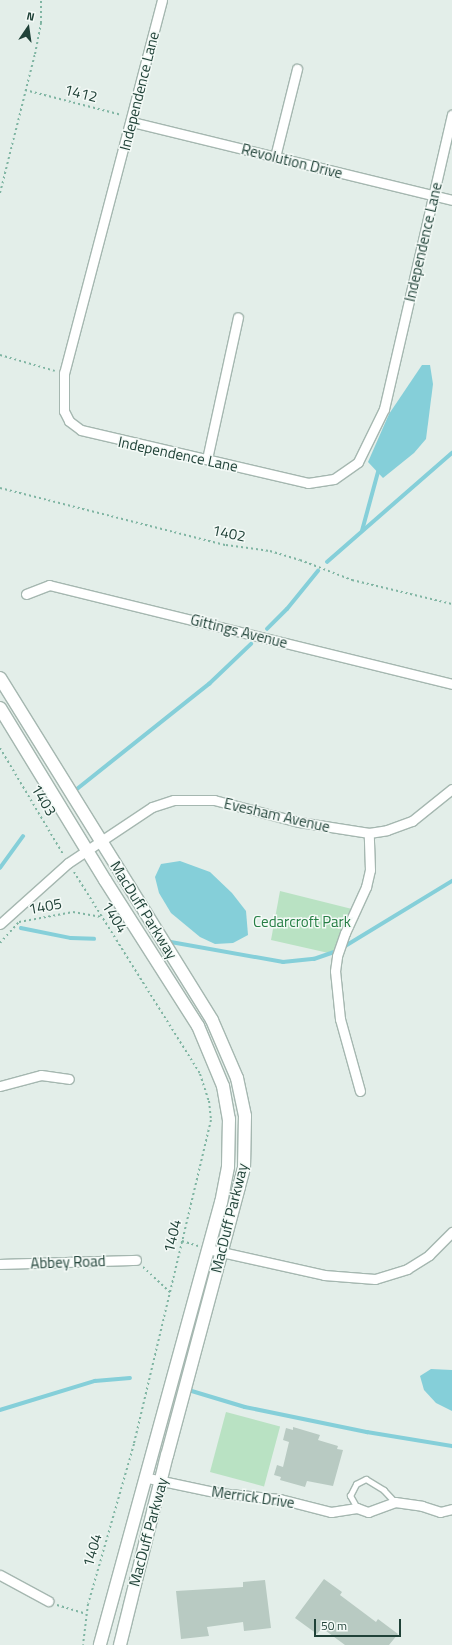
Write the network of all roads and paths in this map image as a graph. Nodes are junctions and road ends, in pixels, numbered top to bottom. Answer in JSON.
{"nodes":[{"id":1,"x":41,"y":0,"type":"edge"},
{"id":2,"x":162,"y":0,"type":"edge"},
{"id":3,"x":297,"y":69,"type":"dead end"},
{"id":4,"x":25,"y":90,"type":"junction"},
{"id":5,"x":452,"y":115,"type":"edge"},
{"id":6,"x":132,"y":120,"type":"junction"},
{"id":7,"x":274,"y":157,"type":"junction"},
{"id":8,"x":0,"y":193,"type":"edge"},
{"id":9,"x":434,"y":196,"type":"junction"},
{"id":10,"x":452,"y":200,"type":"edge"},
{"id":11,"x":238,"y":317,"type":"dead end"},
{"id":12,"x":0,"y":356,"type":"edge"},
{"id":13,"x":64,"y":373,"type":"junction"},
{"id":14,"x":206,"y":459,"type":"junction"},
{"id":15,"x":0,"y":488,"type":"edge"},
{"id":16,"x":26,"y":594,"type":"dead end"},
{"id":17,"x":452,"y":604,"type":"edge"},
{"id":18,"x":0,"y":678,"type":"edge"},
{"id":19,"x":452,"y":684,"type":"edge"},
{"id":20,"x":0,"y":708,"type":"edge"},
{"id":21,"x":0,"y":748,"type":"edge"},
{"id":22,"x":452,"y":789,"type":"edge"},
{"id":23,"x":369,"y":833,"type":"junction"},
{"id":24,"x":102,"y":843,"type":"junction"},
{"id":25,"x":89,"y":851,"type":"junction"},
{"id":26,"x":68,"y":863,"type":"junction"},
{"id":27,"x":102,"y":917,"type":"junction"},
{"id":28,"x":0,"y":924,"type":"edge"},
{"id":29,"x":0,"y":943,"type":"edge"},
{"id":30,"x":69,"y":1079,"type":"dead end"},
{"id":31,"x":0,"y":1086,"type":"edge"},
{"id":32,"x":360,"y":1091,"type":"dead end"},
{"id":33,"x":452,"y":1232,"type":"edge"},
{"id":34,"x":182,"y":1241,"type":"junction"},
{"id":35,"x":208,"y":1249,"type":"junction"},
{"id":36,"x":222,"y":1253,"type":"junction"},
{"id":37,"x":136,"y":1260,"type":"joint"},
{"id":38,"x":0,"y":1264,"type":"edge"},
{"id":39,"x":170,"y":1292,"type":"junction"},
{"id":40,"x":148,"y":1478,"type":"junction"},
{"id":41,"x":162,"y":1482,"type":"junction"},
{"id":42,"x":395,"y":1502,"type":"junction"},
{"id":43,"x":357,"y":1508,"type":"junction"},
{"id":44,"x":452,"y":1509,"type":"edge"},
{"id":45,"x":0,"y":1575,"type":"edge"},
{"id":46,"x":48,"y":1601,"type":"joint"},
{"id":47,"x":86,"y":1614,"type":"junction"},
{"id":48,"x":83,"y":1645,"type":"edge"},
{"id":49,"x":100,"y":1645,"type":"edge"},
{"id":50,"x":120,"y":1645,"type":"edge"}],
"edges":[{"from":1,"to":4,"type":"path"},
{"from":2,"to":6,"type":"street","name":"Independence Lane"},
{"from":3,"to":7,"type":"street"},
{"from":4,"to":6,"type":"path","name":"1412"},
{"from":4,"to":8,"type":"path"},
{"from":5,"to":9,"type":"street","name":"Independence Lane"},
{"from":6,"to":7,"type":"street","name":"Revolution Drive"},
{"from":6,"to":13,"type":"street","name":"Independence Lane"},
{"from":7,"to":9,"type":"street","name":"Revolution Drive"},
{"from":9,"to":10,"type":"street","name":"Revolution Drive"},
{"from":9,"to":14,"type":"street","name":"Independence Lane"},
{"from":11,"to":14,"type":"street"},
{"from":12,"to":13,"type":"path"},
{"from":13,"to":14,"type":"street","name":"Independence Lane"},
{"from":15,"to":17,"type":"path","name":"1402"},
{"from":16,"to":19,"type":"street","name":"Gittings Avenue"},
{"from":18,"to":24,"type":"street","name":"MacDuff Parkway"},
{"from":20,"to":25,"type":"street","name":"MacDuff Parkway"},
{"from":21,"to":26,"type":"path","name":"1403"},
{"from":22,"to":23,"type":"street","name":"Evesham Avenue"},
{"from":23,"to":24,"type":"street","name":"Evesham Avenue"},
{"from":23,"to":32,"type":"street"},
{"from":24,"to":25,"type":"street","name":"Evesham Avenue"},
{"from":24,"to":36,"type":"street","name":"MacDuff Parkway"},
{"from":25,"to":26,"type":"street","name":"Evesham Avenue"},
{"from":25,"to":35,"type":"street","name":"MacDuff Parkway"},
{"from":26,"to":27,"type":"path","name":"1404"},
{"from":26,"to":28,"type":"street","name":"Evesham Avenue"},
{"from":27,"to":29,"type":"path","name":"1405"},
{"from":27,"to":34,"type":"path","name":"1404"},
{"from":30,"to":31,"type":"street"},
{"from":33,"to":36,"type":"street"},
{"from":34,"to":35,"type":"path"},
{"from":34,"to":39,"type":"path","name":"1404"},
{"from":35,"to":36,"type":"street"},
{"from":35,"to":40,"type":"street","name":"MacDuff Parkway"},
{"from":36,"to":41,"type":"street","name":"MacDuff Parkway"},
{"from":37,"to":38,"type":"street","name":"Abbey Road"},
{"from":37,"to":39,"type":"path"},
{"from":39,"to":47,"type":"path","name":"1404"},
{"from":40,"to":41,"type":"street","name":"Merrick Drive"},
{"from":40,"to":49,"type":"street","name":"MacDuff Parkway"},
{"from":41,"to":43,"type":"street","name":"Merrick Drive"},
{"from":41,"to":50,"type":"street","name":"MacDuff Parkway"},
{"from":42,"to":43,"type":"street","name":"Merrick Drive"},
{"from":42,"to":43,"type":"lane"},
{"from":42,"to":44,"type":"street","name":"Merrick Drive"},
{"from":45,"to":46,"type":"street"},
{"from":46,"to":47,"type":"path"},
{"from":47,"to":48,"type":"path","name":"1404"}]}
